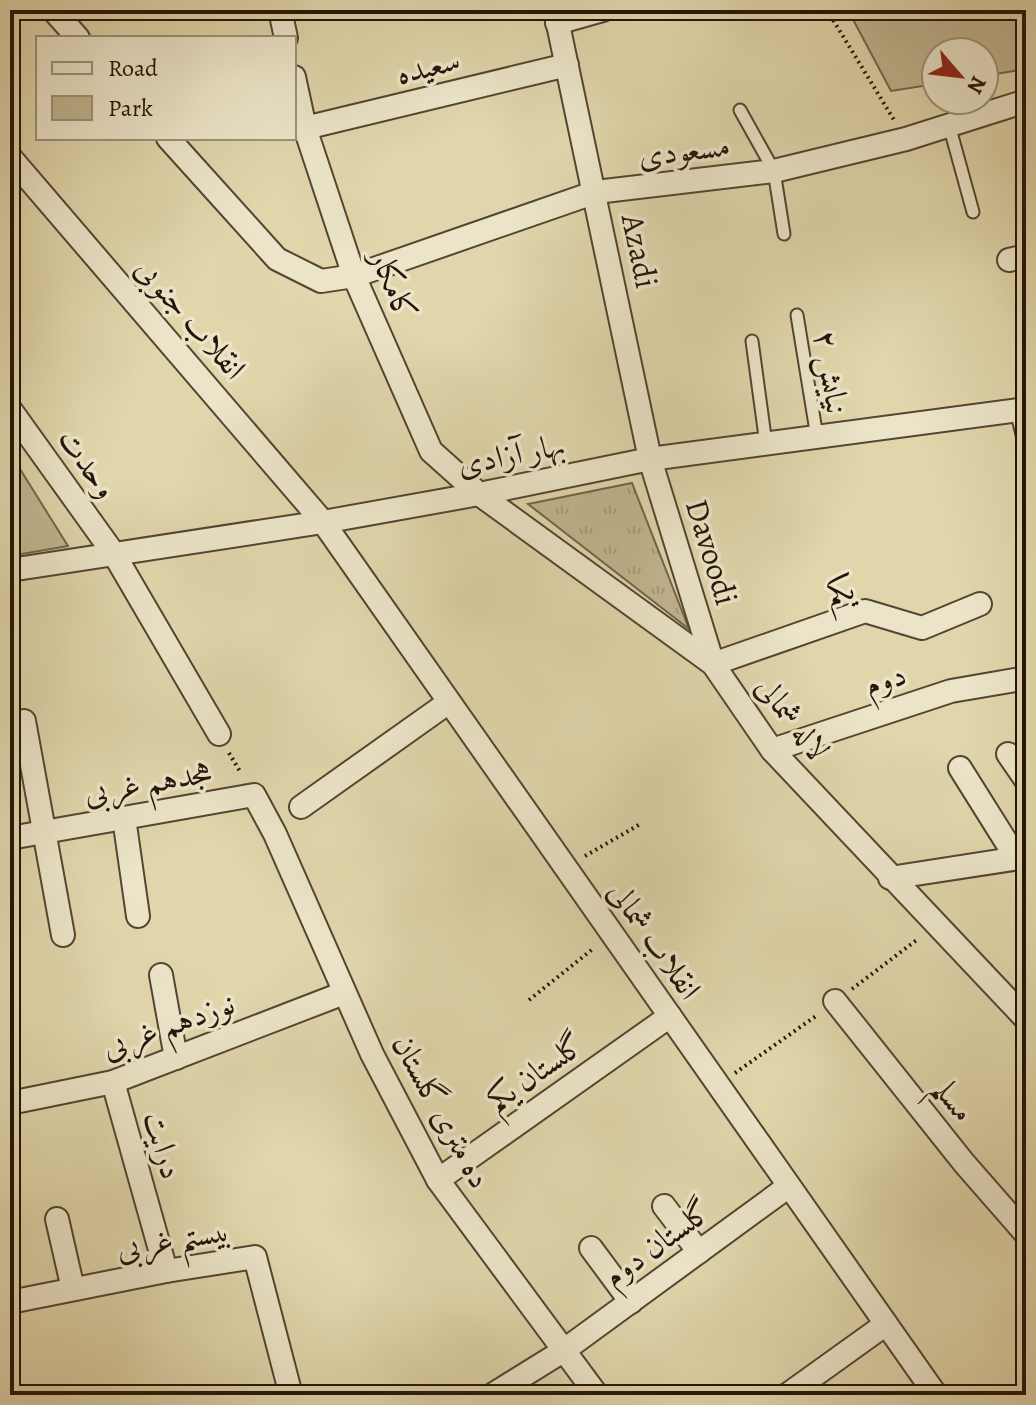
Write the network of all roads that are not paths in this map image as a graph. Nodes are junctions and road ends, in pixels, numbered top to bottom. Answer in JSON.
{"nodes":[{"id":1,"x":53,"y":10,"type":"edge"},
{"id":2,"x":280,"y":10,"type":"edge"},
{"id":3,"x":603,"y":10,"type":"edge"},
{"id":4,"x":556,"y":17,"type":"edge"},
{"id":5,"x":76,"y":36,"type":"edge"},
{"id":6,"x":286,"y":36,"type":"edge"},
{"id":7,"x":567,"y":65,"type":"junction"},
{"id":8,"x":296,"y":86,"type":"edge"},
{"id":9,"x":1026,"y":101,"type":"edge"},
{"id":10,"x":740,"y":110,"type":"dead end"},
{"id":11,"x":949,"y":125,"type":"junction"},
{"id":12,"x":305,"y":128,"type":"junction"},
{"id":13,"x":170,"y":140,"type":"edge"},
{"id":14,"x":10,"y":157,"type":"edge"},
{"id":15,"x":774,"y":171,"type":"junction"},
{"id":16,"x":596,"y":192,"type":"junction"},
{"id":17,"x":973,"y":212,"type":"dead end"},
{"id":18,"x":784,"y":234,"type":"dead end"},
{"id":19,"x":354,"y":276,"type":"junction"},
{"id":20,"x":797,"y":315,"type":"dead end"},
{"id":21,"x":752,"y":341,"type":"dead end"},
{"id":22,"x":10,"y":409,"type":"edge"},
{"id":23,"x":1021,"y":409,"type":"edge"},
{"id":24,"x":817,"y":437,"type":"junction"},
{"id":25,"x":766,"y":444,"type":"junction"},
{"id":26,"x":1026,"y":451,"type":"edge"},
{"id":27,"x":650,"y":459,"type":"junction"},
{"id":28,"x":479,"y":494,"type":"junction"},
{"id":29,"x":323,"y":522,"type":"junction"},
{"id":30,"x":114,"y":554,"type":"junction"},
{"id":31,"x":10,"y":570,"type":"edge"},
{"id":32,"x":980,"y":604,"type":"dead end"},
{"id":33,"x":713,"y":664,"type":"junction"},
{"id":34,"x":1021,"y":679,"type":"dead end"},
{"id":35,"x":449,"y":702,"type":"junction"},
{"id":36,"x":24,"y":721,"type":"dead end"},
{"id":37,"x":219,"y":734,"type":"road end"},
{"id":38,"x":772,"y":750,"type":"junction"},
{"id":39,"x":1008,"y":754,"type":"dead end"},
{"id":40,"x":960,"y":768,"type":"dead end"},
{"id":41,"x":1026,"y":780,"type":"edge"},
{"id":42,"x":301,"y":807,"type":"dead end"},
{"id":43,"x":124,"y":818,"type":"junction"},
{"id":44,"x":44,"y":832,"type":"junction"},
{"id":45,"x":275,"y":834,"type":"joint"},
{"id":46,"x":10,"y":838,"type":"edge"},
{"id":47,"x":1022,"y":858,"type":"edge"},
{"id":48,"x":890,"y":878,"type":"junction"},
{"id":49,"x":138,"y":916,"type":"dead end"},
{"id":50,"x":63,"y":935,"type":"dead end"},
{"id":51,"x":161,"y":975,"type":"dead end"},
{"id":52,"x":344,"y":993,"type":"junction"},
{"id":53,"x":835,"y":1001,"type":"dead end"},
{"id":54,"x":670,"y":1016,"type":"junction"},
{"id":55,"x":1026,"y":1019,"type":"edge"},
{"id":56,"x":176,"y":1058,"type":"junction"},
{"id":57,"x":113,"y":1082,"type":"junction"},
{"id":58,"x":10,"y":1103,"type":"edge"},
{"id":59,"x":438,"y":1180,"type":"junction"},
{"id":60,"x":789,"y":1186,"type":"junction"},
{"id":61,"x":664,"y":1206,"type":"dead end"},
{"id":62,"x":57,"y":1219,"type":"dead end"},
{"id":63,"x":1026,"y":1234,"type":"edge"},
{"id":64,"x":591,"y":1248,"type":"dead end"},
{"id":65,"x":699,"y":1252,"type":"junction"},
{"id":66,"x":166,"y":1271,"type":"junction"},
{"id":67,"x":73,"y":1289,"type":"junction"},
{"id":68,"x":10,"y":1302,"type":"edge"},
{"id":69,"x":631,"y":1302,"type":"junction"},
{"id":70,"x":886,"y":1324,"type":"junction"},
{"id":71,"x":563,"y":1351,"type":"junction"},
{"id":72,"x":291,"y":1395,"type":"edge"},
{"id":73,"x":492,"y":1395,"type":"edge"},
{"id":74,"x":597,"y":1395,"type":"edge"},
{"id":75,"x":787,"y":1395,"type":"edge"},
{"id":76,"x":936,"y":1395,"type":"edge"}],
"edges":[{"from":1,"to":5,"type":"street"},
{"from":2,"to":6,"type":"street"},
{"from":3,"to":4,"type":"street"},
{"from":4,"to":7,"type":"street","name":"Azadi"},
{"from":7,"to":12,"type":"street","name":"سعیده"},
{"from":7,"to":16,"type":"street","name":"Azadi"},
{"from":8,"to":12,"type":"street","name":"کامکار"},
{"from":9,"to":11,"type":"street","name":"مسعودی"},
{"from":10,"to":15,"type":"lane"},
{"from":11,"to":15,"type":"street","name":"مسعودی"},
{"from":11,"to":17,"type":"lane"},
{"from":12,"to":19,"type":"street","name":"کامکار"},
{"from":13,"to":19,"type":"street","name":"مسعودی"},
{"from":14,"to":29,"type":"street","name":"انقلاب جنوبی"},
{"from":15,"to":16,"type":"street","name":"مسعودی"},
{"from":15,"to":18,"type":"lane"},
{"from":16,"to":19,"type":"street","name":"مسعودی"},
{"from":16,"to":27,"type":"street","name":"Azadi"},
{"from":19,"to":28,"type":"street","name":"کامکار"},
{"from":20,"to":24,"type":"lane","name":"نیایش ۲"},
{"from":21,"to":25,"type":"lane"},
{"from":22,"to":30,"type":"street","name":"وحدت"},
{"from":23,"to":24,"type":"street","name":"بهار آزادی"},
{"from":23,"to":26,"type":"lane"},
{"from":24,"to":25,"type":"street","name":"بهار آزادی"},
{"from":25,"to":27,"type":"street","name":"بهار آزادی"},
{"from":27,"to":28,"type":"street","name":"بهار آزادی"},
{"from":27,"to":33,"type":"street","name":"Davoodi"},
{"from":28,"to":29,"type":"street","name":"بهار آزادی"},
{"from":28,"to":33,"type":"street","name":"لاله شمالی"},
{"from":29,"to":30,"type":"street","name":"بهار آزادی"},
{"from":29,"to":35,"type":"street","name":"انقلاب شمالی"},
{"from":30,"to":31,"type":"street","name":"بهار آزادی"},
{"from":30,"to":37,"type":"street"},
{"from":32,"to":33,"type":"street","name":"یکم"},
{"from":33,"to":38,"type":"street","name":"لاله شمالی"},
{"from":34,"to":38,"type":"street","name":"دوم"},
{"from":35,"to":42,"type":"street"},
{"from":35,"to":54,"type":"street","name":"انقلاب شمالی"},
{"from":36,"to":44,"type":"street"},
{"from":38,"to":48,"type":"street","name":"لاله شمالی"},
{"from":39,"to":41,"type":"street"},
{"from":40,"to":47,"type":"street"},
{"from":43,"to":44,"type":"street","name":"هجدهم غربی"},
{"from":43,"to":45,"type":"street","name":"هجدهم غربی"},
{"from":43,"to":49,"type":"street"},
{"from":44,"to":46,"type":"street","name":"هجدهم غربی"},
{"from":44,"to":50,"type":"street"},
{"from":45,"to":52,"type":"street","name":"ده متری گلستان"},
{"from":47,"to":48,"type":"street"},
{"from":48,"to":55,"type":"street","name":"لاله شمالی"},
{"from":51,"to":56,"type":"street"},
{"from":52,"to":56,"type":"street","name":"نوزدهم غربی"},
{"from":52,"to":59,"type":"street","name":"ده متری گلستان"},
{"from":53,"to":63,"type":"street","name":"مسلم"},
{"from":54,"to":59,"type":"street","name":"گلستان یکم"},
{"from":54,"to":60,"type":"street","name":"انقلاب شمالی"},
{"from":56,"to":57,"type":"street","name":"نوزدهم غربی"},
{"from":57,"to":58,"type":"street","name":"نوزدهم غربی"},
{"from":57,"to":66,"type":"street","name":"درایت"},
{"from":59,"to":71,"type":"street","name":"ده متری گلستان"},
{"from":60,"to":65,"type":"street","name":"گلستان دوم"},
{"from":60,"to":70,"type":"street","name":"انقلاب شمالی"},
{"from":61,"to":65,"type":"street"},
{"from":62,"to":67,"type":"street"},
{"from":64,"to":69,"type":"street"},
{"from":65,"to":69,"type":"street","name":"گلستان دوم"},
{"from":66,"to":67,"type":"street","name":"بیستم غربی"},
{"from":66,"to":72,"type":"street","name":"بیستم غربی"},
{"from":67,"to":68,"type":"street","name":"بیستم غربی"},
{"from":69,"to":71,"type":"street","name":"گلستان دوم"},
{"from":70,"to":75,"type":"street"},
{"from":70,"to":76,"type":"street","name":"انقلاب شمالی"},
{"from":71,"to":73,"type":"street","name":"گلستان دوم"},
{"from":71,"to":74,"type":"street","name":"ده متری گلستان"}]}
